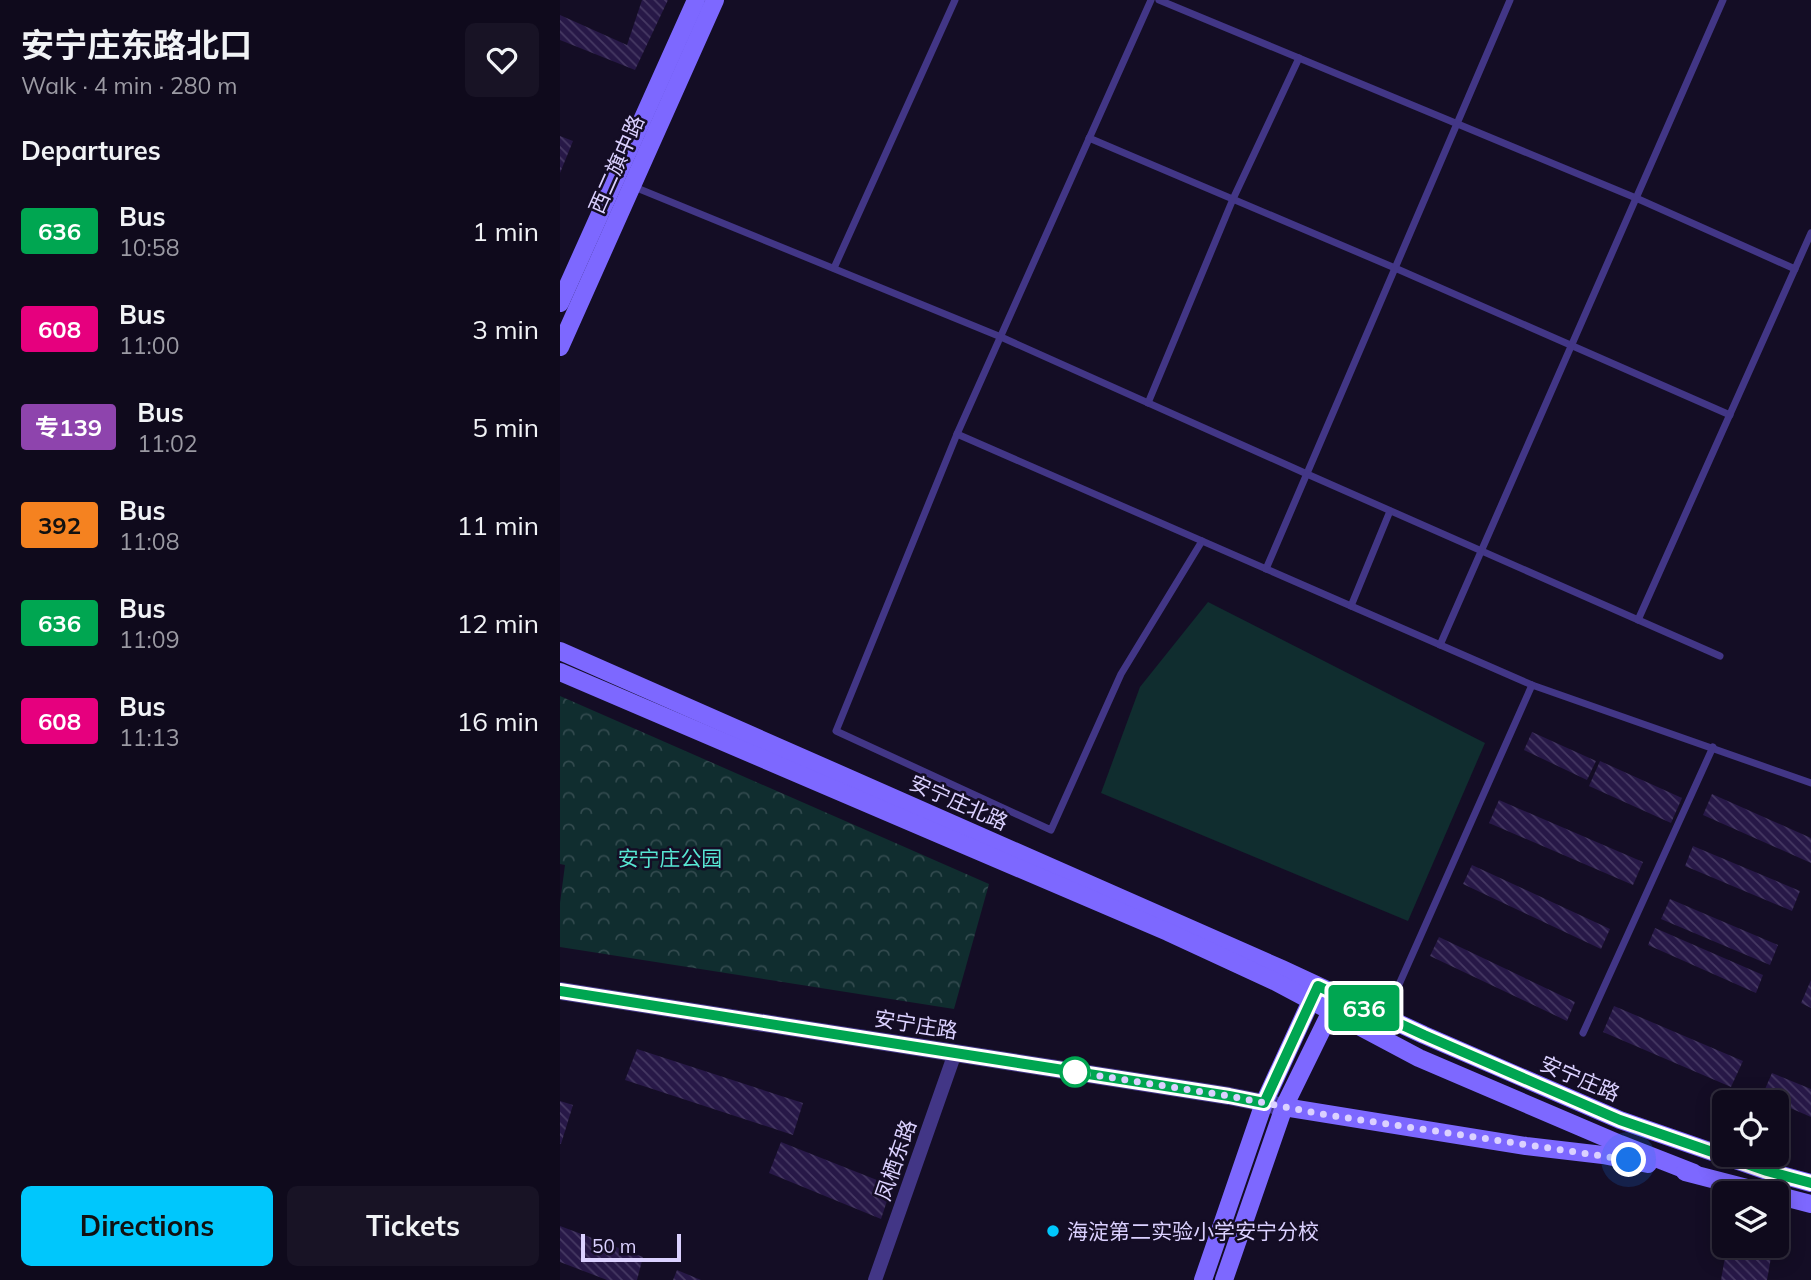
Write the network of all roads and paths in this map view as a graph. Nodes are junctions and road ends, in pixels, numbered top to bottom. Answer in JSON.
{"nodes":[{"id":1,"x":696,"y":0,"type":"edge"},
{"id":2,"x":715,"y":0,"type":"edge"},
{"id":3,"x":955,"y":0,"type":"edge"},
{"id":4,"x":1151,"y":0,"type":"edge"},
{"id":5,"x":1159,"y":0,"type":"edge"},
{"id":6,"x":1510,"y":0,"type":"edge"},
{"id":7,"x":1723,"y":0,"type":"edge"},
{"id":8,"x":1299,"y":58,"type":"junction"},
{"id":9,"x":1457,"y":123,"type":"junction"},
{"id":10,"x":1089,"y":138,"type":"junction"},
{"id":11,"x":631,"y":186,"type":"junction"},
{"id":12,"x":1636,"y":198,"type":"junction"},
{"id":13,"x":1233,"y":199,"type":"junction"},
{"id":14,"x":1811,"y":233,"type":"edge"},
{"id":15,"x":834,"y":268,"type":"junction"},
{"id":16,"x":1395,"y":268,"type":"junction"},
{"id":17,"x":1795,"y":269,"type":"junction"},
{"id":18,"x":560,"y":303,"type":"edge"},
{"id":19,"x":1001,"y":337,"type":"junction"},
{"id":20,"x":1571,"y":345,"type":"junction"},
{"id":21,"x":560,"y":347,"type":"edge"},
{"id":22,"x":1148,"y":403,"type":"junction"},
{"id":23,"x":1730,"y":415,"type":"junction"},
{"id":24,"x":957,"y":434,"type":"junction"},
{"id":25,"x":1307,"y":474,"type":"junction"},
{"id":26,"x":1390,"y":511,"type":"junction"},
{"id":27,"x":1202,"y":541,"type":"junction"},
{"id":28,"x":1481,"y":551,"type":"junction"},
{"id":29,"x":1266,"y":569,"type":"junction"},
{"id":30,"x":1352,"y":606,"type":"junction"},
{"id":31,"x":1638,"y":620,"type":"junction"},
{"id":32,"x":1440,"y":645,"type":"junction"},
{"id":33,"x":560,"y":651,"type":"edge"},
{"id":34,"x":1720,"y":656,"type":"dead end"},
{"id":35,"x":560,"y":672,"type":"edge"},
{"id":36,"x":1532,"y":685,"type":"junction"},
{"id":37,"x":1713,"y":747,"type":"junction"},
{"id":38,"x":1811,"y":783,"type":"edge"},
{"id":39,"x":560,"y":991,"type":"edge"},
{"id":40,"x":1315,"y":993,"type":"junction"},
{"id":41,"x":1335,"y":1003,"type":"junction"},
{"id":42,"x":1385,"y":1017,"type":"junction"},
{"id":43,"x":1583,"y":1033,"type":"dead end"},
{"id":44,"x":955,"y":1054,"type":"junction"},
{"id":45,"x":1264,"y":1103,"type":"junction"},
{"id":46,"x":1284,"y":1107,"type":"junction"},
{"id":47,"x":1694,"y":1173,"type":"junction"},
{"id":48,"x":1723,"y":1181,"type":"edge"},
{"id":49,"x":1811,"y":1183,"type":"edge"},
{"id":50,"x":1789,"y":1198,"type":"edge"},
{"id":51,"x":1811,"y":1204,"type":"edge"},
{"id":52,"x":875,"y":1280,"type":"edge"},
{"id":53,"x":1203,"y":1280,"type":"edge"},
{"id":54,"x":1224,"y":1280,"type":"edge"}],
"edges":[{"from":1,"to":18,"type":"main road","name":"西二旗中路"},
{"from":2,"to":11,"type":"main road","name":"西二旗中路"},
{"from":3,"to":15,"type":"lane"},
{"from":4,"to":10,"type":"lane"},
{"from":5,"to":8,"type":"lane"},
{"from":6,"to":9,"type":"lane"},
{"from":7,"to":12,"type":"lane"},
{"from":8,"to":9,"type":"lane"},
{"from":8,"to":13,"type":"lane"},
{"from":9,"to":12,"type":"lane"},
{"from":9,"to":16,"type":"lane"},
{"from":10,"to":13,"type":"lane"},
{"from":10,"to":19,"type":"lane"},
{"from":11,"to":15,"type":"lane"},
{"from":11,"to":21,"type":"main road","name":"西二旗中路"},
{"from":12,"to":17,"type":"lane"},
{"from":12,"to":20,"type":"lane"},
{"from":13,"to":16,"type":"lane"},
{"from":13,"to":22,"type":"lane"},
{"from":14,"to":17,"type":"lane"},
{"from":15,"to":19,"type":"lane"},
{"from":16,"to":20,"type":"lane"},
{"from":16,"to":25,"type":"lane"},
{"from":17,"to":23,"type":"lane"},
{"from":19,"to":22,"type":"lane"},
{"from":19,"to":24,"type":"lane"},
{"from":20,"to":23,"type":"lane"},
{"from":20,"to":28,"type":"lane"},
{"from":22,"to":25,"type":"lane"},
{"from":23,"to":31,"type":"lane"},
{"from":24,"to":27,"type":"lane"},
{"from":24,"to":27,"type":"lane"},
{"from":25,"to":26,"type":"lane"},
{"from":25,"to":29,"type":"lane"},
{"from":26,"to":28,"type":"lane"},
{"from":26,"to":30,"type":"lane"},
{"from":27,"to":29,"type":"lane"},
{"from":28,"to":31,"type":"lane"},
{"from":28,"to":32,"type":"lane"},
{"from":29,"to":30,"type":"lane"},
{"from":30,"to":32,"type":"lane"},
{"from":31,"to":34,"type":"lane"},
{"from":32,"to":36,"type":"lane"},
{"from":33,"to":40,"type":"main road","name":"安宁庄北路"},
{"from":35,"to":40,"type":"main road","name":"安宁庄北路"},
{"from":36,"to":37,"type":"lane"},
{"from":36,"to":42,"type":"lane"},
{"from":37,"to":38,"type":"lane"},
{"from":37,"to":43,"type":"lane"},
{"from":39,"to":44,"type":"street","name":"安宁庄路"},
{"from":40,"to":41,"type":"main road","name":"安宁庄北路"},
{"from":40,"to":45,"type":"main road"},
{"from":41,"to":42,"type":"main road","name":"安宁庄路"},
{"from":41,"to":46,"type":"main road"},
{"from":41,"to":47,"type":"main road"},
{"from":42,"to":49,"type":"main road","name":"安宁庄路"},
{"from":44,"to":45,"type":"street","name":"安宁庄路"},
{"from":44,"to":52,"type":"street","name":"凤栖东路"},
{"from":45,"to":46,"type":"street","name":"安宁庄路"},
{"from":45,"to":53,"type":"main road"},
{"from":46,"to":47,"type":"main road"},
{"from":46,"to":54,"type":"main road"},
{"from":47,"to":48,"type":"main road"},
{"from":50,"to":51,"type":"main road"}]}
